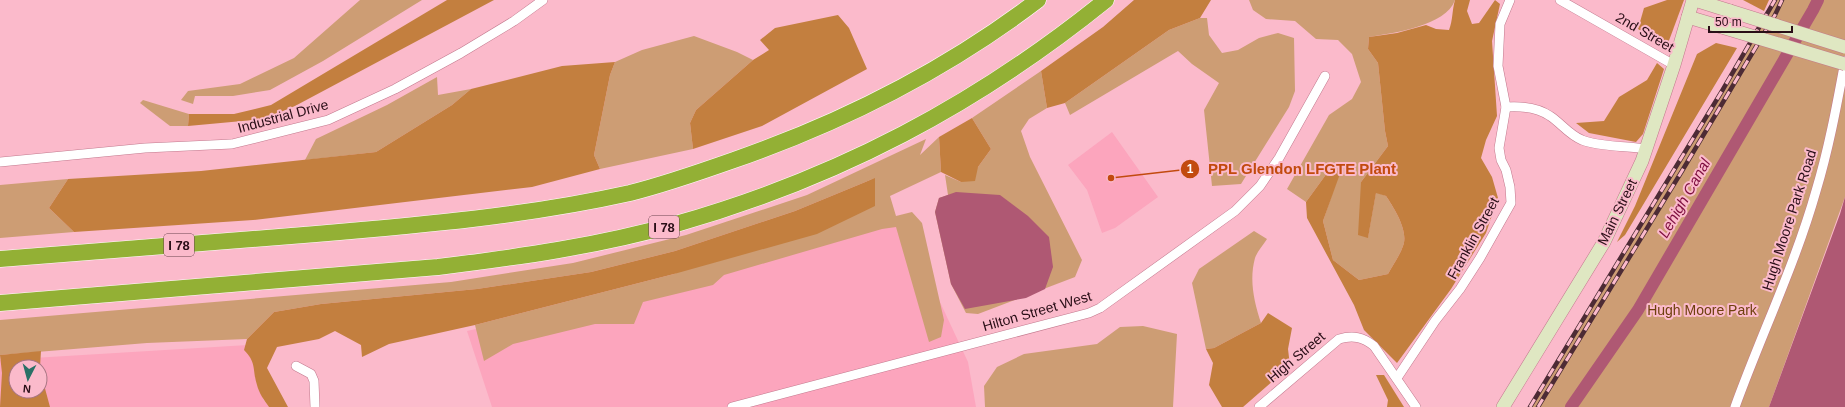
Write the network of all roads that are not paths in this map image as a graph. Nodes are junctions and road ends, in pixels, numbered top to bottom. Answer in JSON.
{"nodes":[{"id":1,"x":543,"y":0,"type":"edge"},
{"id":2,"x":1038,"y":0,"type":"edge"},
{"id":3,"x":1106,"y":0,"type":"edge"},
{"id":4,"x":1510,"y":0,"type":"edge"},
{"id":5,"x":1560,"y":0,"type":"edge"},
{"id":6,"x":1694,"y":0,"type":"edge"},
{"id":7,"x":1688,"y":17,"type":"junction"},
{"id":8,"x":1845,"y":47,"type":"edge"},
{"id":9,"x":1845,"y":61,"type":"edge"},
{"id":10,"x":1845,"y":64,"type":"edge"},
{"id":11,"x":1674,"y":65,"type":"junction"},
{"id":12,"x":1325,"y":76,"type":"dead end"},
{"id":13,"x":1506,"y":107,"type":"junction"},
{"id":14,"x":1646,"y":149,"type":"junction"},
{"id":15,"x":0,"y":162,"type":"edge"},
{"id":16,"x":0,"y":260,"type":"edge"},
{"id":17,"x":0,"y":303,"type":"edge"},
{"id":18,"x":296,"y":366,"type":"dead end"},
{"id":19,"x":1397,"y":378,"type":"junction"},
{"id":20,"x":315,"y":407,"type":"edge"},
{"id":21,"x":732,"y":407,"type":"edge"},
{"id":22,"x":1259,"y":407,"type":"edge"},
{"id":23,"x":1416,"y":407,"type":"edge"},
{"id":24,"x":1503,"y":407,"type":"edge"},
{"id":25,"x":1736,"y":407,"type":"edge"}],
"edges":[{"from":1,"to":15,"type":"street","name":"Industrial Drive"},
{"from":2,"to":16,"type":"highway","number":"I 78"},
{"from":3,"to":17,"type":"highway","number":"I 78"},
{"from":4,"to":13,"type":"street","name":"Franklin Street"},
{"from":5,"to":11,"type":"street","name":"2nd Street"},
{"from":6,"to":7,"type":"street","name":"Main Street"},
{"from":6,"to":8,"type":"street","bridge":true},
{"from":7,"to":10,"type":"street","bridge":true},
{"from":7,"to":11,"type":"street","name":"Main Street"},
{"from":9,"to":25,"type":"street","name":"Hugh Moore Park Road"},
{"from":11,"to":14,"type":"street","name":"Main Street"},
{"from":12,"to":21,"type":"street","name":"Hilton Street West"},
{"from":13,"to":14,"type":"street"},
{"from":13,"to":19,"type":"street","name":"Franklin Street"},
{"from":14,"to":24,"type":"street","name":"Main Street"},
{"from":18,"to":20,"type":"street"},
{"from":19,"to":22,"type":"street","name":"High Street"},
{"from":19,"to":23,"type":"street","name":"High Street"}]}
